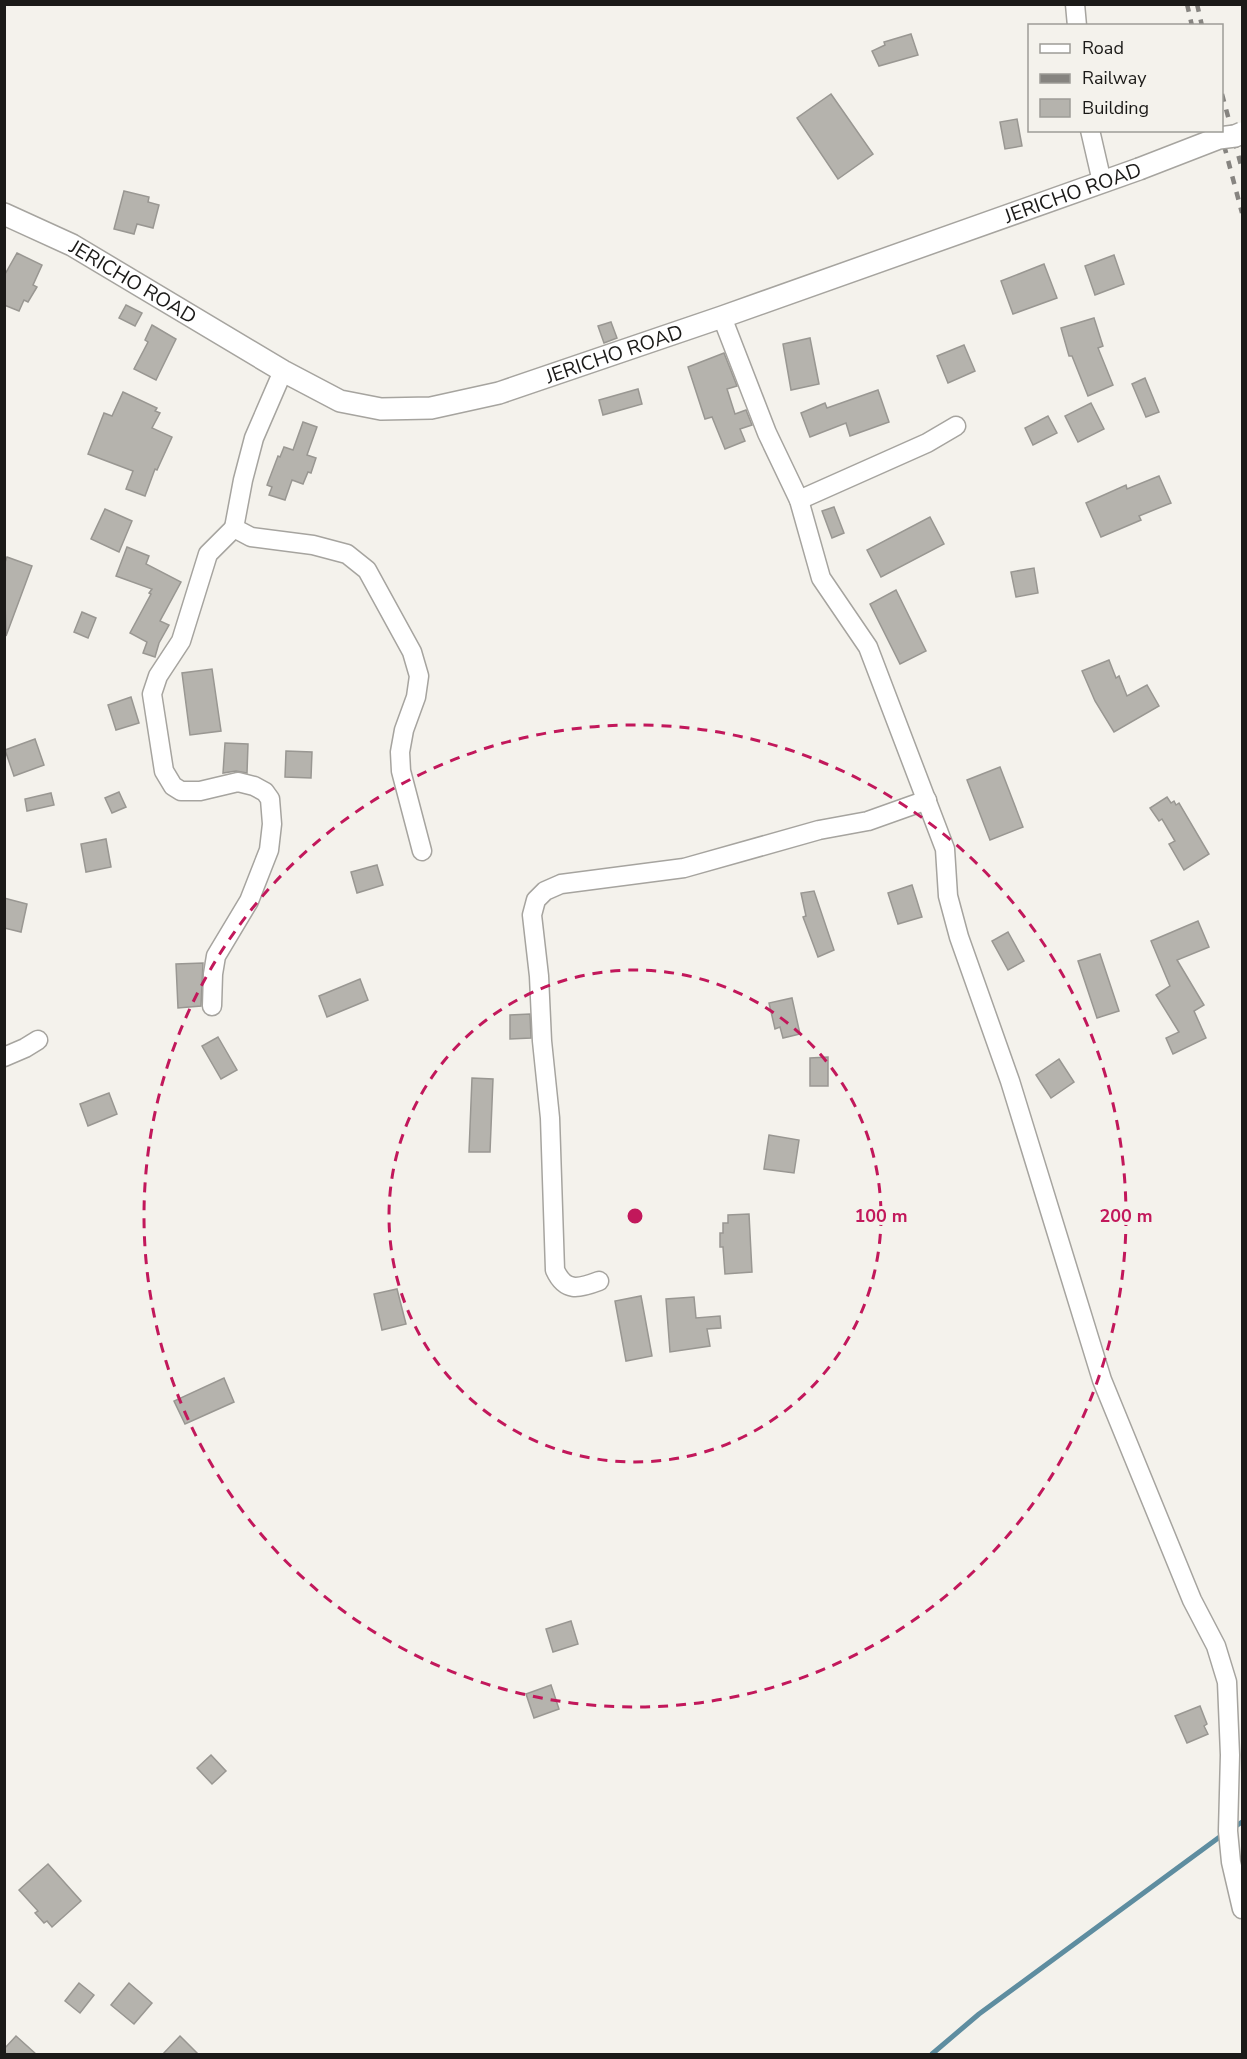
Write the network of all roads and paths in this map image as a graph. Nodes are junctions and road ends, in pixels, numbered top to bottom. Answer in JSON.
{"nodes":[{"id":1,"x":1075,"y":4,"type":"edge"},
{"id":2,"x":1077,"y":24,"type":"edge"},
{"id":3,"x":1090,"y":132,"type":"edge"},
{"id":4,"x":1242,"y":133,"type":"edge"},
{"id":5,"x":1102,"y":182,"type":"junction"},
{"id":6,"x":4,"y":214,"type":"edge"},
{"id":7,"x":722,"y":317,"type":"junction"},
{"id":8,"x":283,"y":370,"type":"junction"},
{"id":9,"x":956,"y":426,"type":"dead end"},
{"id":10,"x":799,"y":500,"type":"junction"},
{"id":11,"x":234,"y":528,"type":"junction"},
{"id":12,"x":927,"y":800,"type":"junction"},
{"id":13,"x":422,"y":851,"type":"dead end"},
{"id":14,"x":212,"y":1006,"type":"dead end"},
{"id":15,"x":38,"y":1040,"type":"dead end"},
{"id":16,"x":4,"y":1057,"type":"edge"},
{"id":17,"x":598,"y":1281,"type":"dead end"},
{"id":18,"x":1242,"y":1909,"type":"edge"}],
"edges":[{"from":1,"to":2,"type":"street"},
{"from":3,"to":5,"type":"street"},
{"from":4,"to":5,"type":"street","name":"JERICHO ROAD","bridge":true},
{"from":5,"to":7,"type":"street","name":"JERICHO ROAD"},
{"from":6,"to":8,"type":"street","name":"JERICHO ROAD"},
{"from":7,"to":8,"type":"street","name":"JERICHO ROAD"},
{"from":7,"to":10,"type":"street"},
{"from":8,"to":11,"type":"street"},
{"from":9,"to":10,"type":"street"},
{"from":10,"to":12,"type":"street"},
{"from":11,"to":13,"type":"street"},
{"from":11,"to":14,"type":"street"},
{"from":12,"to":17,"type":"street"},
{"from":12,"to":18,"type":"street"},
{"from":15,"to":16,"type":"street"}]}
